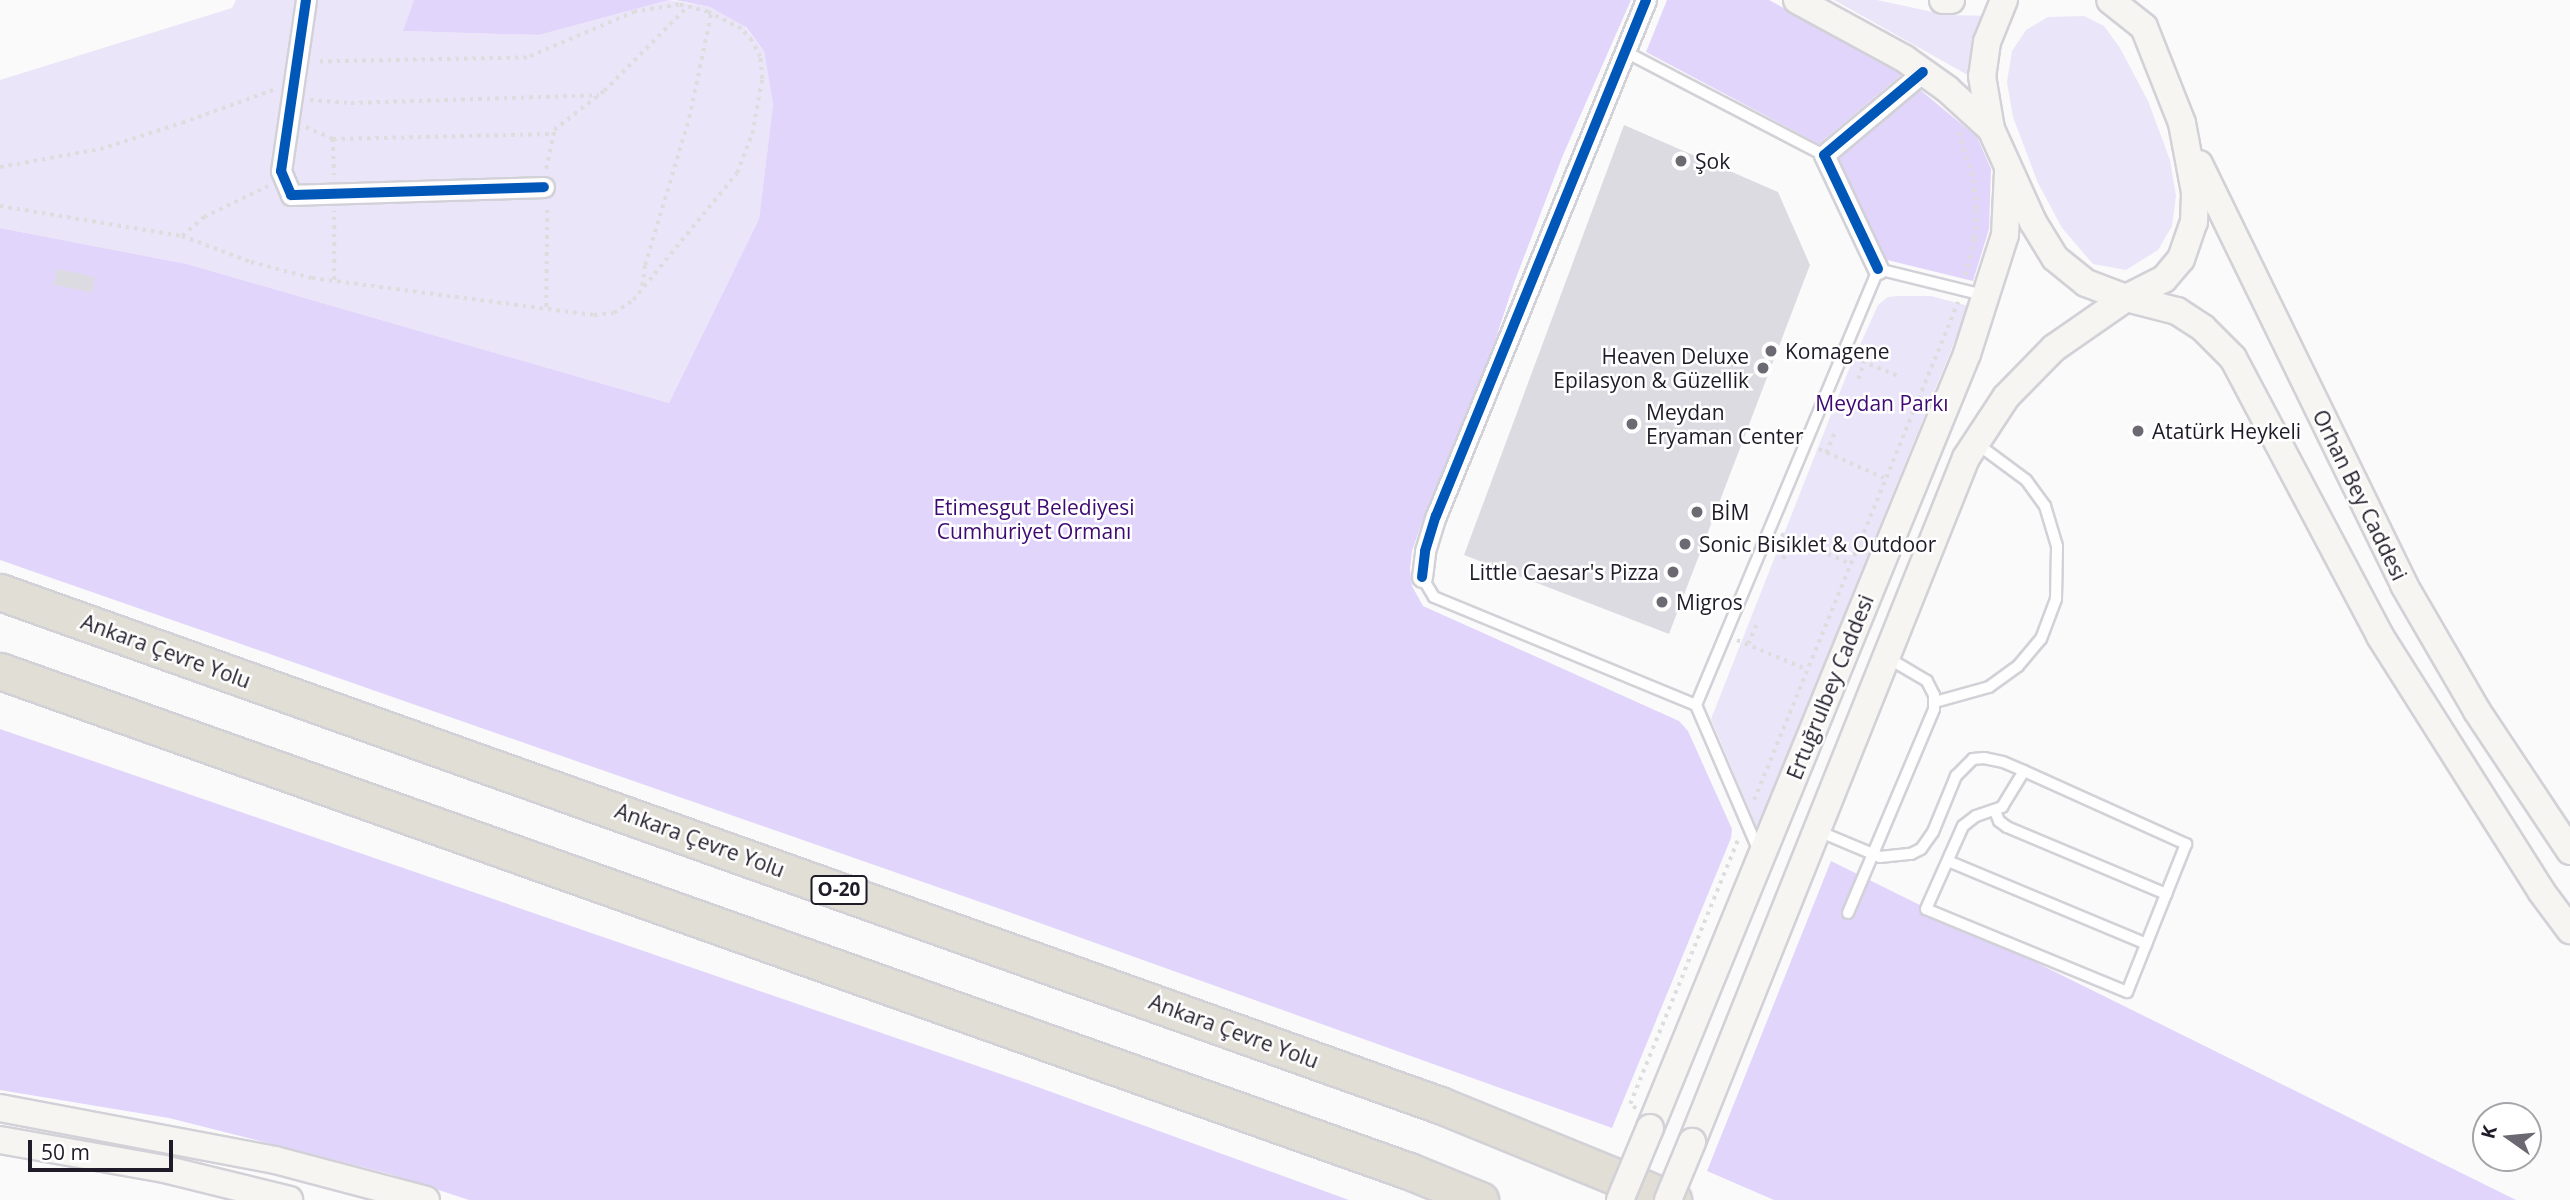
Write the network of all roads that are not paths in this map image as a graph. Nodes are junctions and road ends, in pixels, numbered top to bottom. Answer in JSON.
{"nodes":[{"id":1,"x":306,"y":0,"type":"edge"},
{"id":2,"x":1646,"y":0,"type":"edge"},
{"id":3,"x":1797,"y":0,"type":"edge"},
{"id":4,"x":1943,"y":0,"type":"edge"},
{"id":5,"x":1951,"y":0,"type":"edge"},
{"id":6,"x":2004,"y":0,"type":"edge"},
{"id":7,"x":2110,"y":0,"type":"edge"},
{"id":8,"x":2140,"y":0,"type":"edge"},
{"id":9,"x":2144,"y":27,"type":"junction"},
{"id":10,"x":1624,"y":51,"type":"junction"},
{"id":11,"x":1923,"y":72,"type":"junction"},
{"id":12,"x":2182,"y":123,"type":"junction"},
{"id":13,"x":1991,"y":129,"type":"junction"},
{"id":14,"x":1825,"y":155,"type":"junction"},
{"id":15,"x":2008,"y":166,"type":"junction"},
{"id":16,"x":544,"y":187,"type":"road end"},
{"id":17,"x":1878,"y":270,"type":"junction"},
{"id":18,"x":1975,"y":293,"type":"junction"},
{"id":19,"x":2126,"y":298,"type":"junction"},
{"id":20,"x":1975,"y":443,"type":"junction"},
{"id":21,"x":1422,"y":577,"type":"joint"},
{"id":22,"x":0,"y":592,"type":"edge"},
{"id":23,"x":1886,"y":656,"type":"junction"},
{"id":24,"x":0,"y":671,"type":"edge"},
{"id":25,"x":1935,"y":702,"type":"junction"},
{"id":26,"x":1696,"y":705,"type":"junction"},
{"id":27,"x":2024,"y":771,"type":"junction"},
{"id":28,"x":1995,"y":811,"type":"junction"},
{"id":29,"x":1817,"y":830,"type":"junction"},
{"id":30,"x":2570,"y":851,"type":"edge"},
{"id":31,"x":1871,"y":854,"type":"junction"},
{"id":32,"x":1761,"y":856,"type":"junction"},
{"id":33,"x":1948,"y":861,"type":"junction"},
{"id":34,"x":2165,"y":894,"type":"junction"},
{"id":35,"x":1848,"y":913,"type":"dead end"},
{"id":36,"x":2570,"y":930,"type":"edge"},
{"id":37,"x":2146,"y":944,"type":"junction"},
{"id":38,"x":0,"y":1108,"type":"edge"},
{"id":39,"x":0,"y":1140,"type":"edge"},
{"id":40,"x":382,"y":1193,"type":"edge"},
{"id":41,"x":289,"y":1200,"type":"edge"},
{"id":42,"x":426,"y":1200,"type":"edge"},
{"id":43,"x":1480,"y":1200,"type":"edge"},
{"id":44,"x":1620,"y":1200,"type":"edge"},
{"id":45,"x":1670,"y":1200,"type":"edge"}],
"edges":[{"from":1,"to":16,"type":"street"},
{"from":2,"to":10,"type":"street"},
{"from":3,"to":11,"type":"main road"},
{"from":4,"to":5,"type":"main road"},
{"from":6,"to":13,"type":"main road"},
{"from":7,"to":9,"type":"main road"},
{"from":8,"to":9,"type":"main road"},
{"from":9,"to":12,"type":"main road"},
{"from":10,"to":14,"type":"lane"},
{"from":10,"to":21,"type":"street"},
{"from":11,"to":13,"type":"main road"},
{"from":11,"to":14,"type":"street"},
{"from":12,"to":19,"type":"main road","name":"Ertuğrulbey Caddesi"},
{"from":12,"to":30,"type":"main road","name":"Orhan Bey Caddesi"},
{"from":13,"to":15,"type":"main road"},
{"from":14,"to":17,"type":"street"},
{"from":15,"to":18,"type":"main road","name":"Ertuğrulbey Caddesi"},
{"from":15,"to":19,"type":"main road"},
{"from":17,"to":18,"type":"lane"},
{"from":17,"to":26,"type":"lane"},
{"from":18,"to":32,"type":"main road","name":"Ertuğrulbey Caddesi"},
{"from":19,"to":20,"type":"main road","name":"Ertuğrulbey Caddesi"},
{"from":19,"to":36,"type":"main road"},
{"from":20,"to":23,"type":"main road","name":"Ertuğrulbey Caddesi"},
{"from":20,"to":25,"type":"lane"},
{"from":21,"to":26,"type":"lane"},
{"from":22,"to":45,"type":"highway","name":"Ankara Çevre Yolu","number":"O-20"},
{"from":23,"to":25,"type":"lane"},
{"from":23,"to":29,"type":"main road","name":"Ertuğrulbey Caddesi"},
{"from":24,"to":43,"type":"highway"},
{"from":25,"to":31,"type":"lane"},
{"from":26,"to":32,"type":"lane"},
{"from":27,"to":28,"type":"lane"},
{"from":27,"to":31,"type":"lane"},
{"from":27,"to":34,"type":"lane"},
{"from":28,"to":33,"type":"lane"},
{"from":28,"to":34,"type":"lane"},
{"from":29,"to":31,"type":"lane"},
{"from":29,"to":45,"type":"main road","name":"Ertuğrulbey Caddesi","bridge":true},
{"from":31,"to":35,"type":"lane"},
{"from":32,"to":44,"type":"main road","name":"Ertuğrulbey Caddesi","bridge":true},
{"from":33,"to":37,"type":"lane"},
{"from":33,"to":37,"type":"lane"},
{"from":34,"to":37,"type":"lane"},
{"from":38,"to":40,"type":"main road"},
{"from":39,"to":41,"type":"main road"},
{"from":40,"to":42,"type":"main road"}]}
